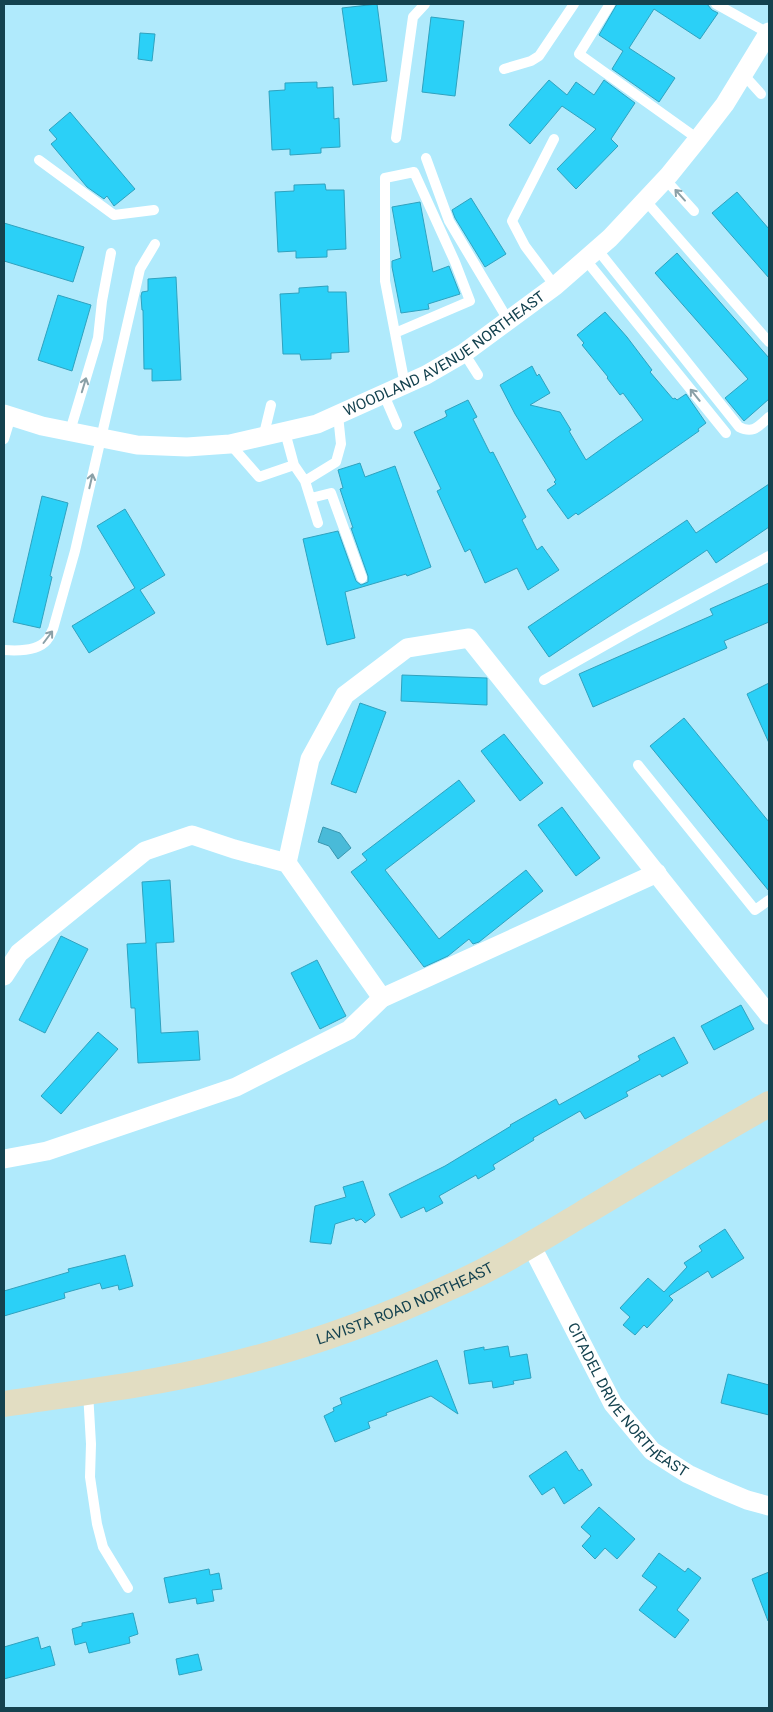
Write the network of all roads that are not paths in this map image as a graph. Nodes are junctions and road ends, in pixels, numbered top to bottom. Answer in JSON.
{"nodes":[{"id":1,"x":425,"y":4,"type":"edge"},
{"id":2,"x":574,"y":4,"type":"edge"},
{"id":3,"x":610,"y":4,"type":"edge"},
{"id":4,"x":716,"y":4,"type":"edge"},
{"id":5,"x":769,"y":32,"type":"edge"},
{"id":6,"x":504,"y":69,"type":"dead end"},
{"id":7,"x":743,"y":74,"type":"junction"},
{"id":8,"x":761,"y":94,"type":"dead end"},
{"id":9,"x":396,"y":138,"type":"dead end"},
{"id":10,"x":554,"y":139,"type":"dead end"},
{"id":11,"x":698,"y":139,"type":"junction"},
{"id":12,"x":426,"y":158,"type":"dead end"},
{"id":13,"x":40,"y":160,"type":"dead end"},
{"id":14,"x":665,"y":180,"type":"junction"},
{"id":15,"x":645,"y":200,"type":"junction"},
{"id":16,"x":154,"y":210,"type":"dead end"},
{"id":17,"x":694,"y":211,"type":"dead end"},
{"id":18,"x":155,"y":244,"type":"dead end"},
{"id":19,"x":111,"y":253,"type":"dead end"},
{"id":20,"x":591,"y":254,"type":"junction"},
{"id":21,"x":555,"y":286,"type":"junction"},
{"id":22,"x":508,"y":320,"type":"junction"},
{"id":23,"x":395,"y":333,"type":"junction"},
{"id":24,"x":769,"y":342,"type":"edge"},
{"id":25,"x":464,"y":353,"type":"junction"},
{"id":26,"x":478,"y":375,"type":"dead end"},
{"id":27,"x":405,"y":385,"type":"junction"},
{"id":28,"x":384,"y":394,"type":"junction"},
{"id":29,"x":271,"y":405,"type":"dead end"},
{"id":30,"x":8,"y":415,"type":"edge"},
{"id":31,"x":338,"y":415,"type":"junction"},
{"id":32,"x":769,"y":417,"type":"edge"},
{"id":33,"x":397,"y":425,"type":"dead end"},
{"id":34,"x":70,"y":432,"type":"junction"},
{"id":35,"x":285,"y":432,"type":"junction"},
{"id":36,"x":726,"y":433,"type":"dead end"},
{"id":37,"x":100,"y":438,"type":"junction"},
{"id":38,"x":264,"y":438,"type":"junction"},
{"id":39,"x":4,"y":439,"type":"edge"},
{"id":40,"x":230,"y":444,"type":"junction"},
{"id":41,"x":294,"y":465,"type":"junction"},
{"id":42,"x":305,"y":480,"type":"junction"},
{"id":43,"x":311,"y":498,"type":"junction"},
{"id":44,"x":318,"y":523,"type":"dead end"},
{"id":45,"x":769,"y":556,"type":"edge"},
{"id":46,"x":362,"y":578,"type":"dead end"},
{"id":47,"x":4,"y":650,"type":"edge"},
{"id":48,"x":544,"y":680,"type":"dead end"},
{"id":49,"x":638,"y":765,"type":"dead end"},
{"id":50,"x":287,"y":864,"type":"junction"},
{"id":51,"x":657,"y":873,"type":"junction"},
{"id":52,"x":769,"y":900,"type":"edge"},
{"id":53,"x":4,"y":976,"type":"edge"},
{"id":54,"x":382,"y":998,"type":"junction"},
{"id":55,"x":769,"y":1015,"type":"edge"},
{"id":56,"x":769,"y":1104,"type":"edge"},
{"id":57,"x":4,"y":1159,"type":"edge"},
{"id":58,"x":531,"y":1245,"type":"junction"},
{"id":59,"x":88,"y":1392,"type":"junction"},
{"id":60,"x":4,"y":1404,"type":"edge"},
{"id":61,"x":769,"y":1506,"type":"edge"},
{"id":62,"x":128,"y":1588,"type":"dead end"}],
"edges":[{"from":1,"to":9,"type":"lane"},
{"from":2,"to":6,"type":"lane"},
{"from":3,"to":11,"type":"lane"},
{"from":4,"to":5,"type":"lane"},
{"from":5,"to":7,"type":"street","name":"WOODLAND AVENUE NORTHEAST"},
{"from":7,"to":8,"type":"lane"},
{"from":7,"to":11,"type":"street","name":"WOODLAND AVENUE NORTHEAST"},
{"from":10,"to":21,"type":"lane"},
{"from":11,"to":14,"type":"street","name":"WOODLAND AVENUE NORTHEAST"},
{"from":12,"to":22,"type":"lane"},
{"from":13,"to":16,"type":"lane"},
{"from":14,"to":15,"type":"street","name":"WOODLAND AVENUE NORTHEAST"},
{"from":17,"to":14,"type":"lane","one_way":true},
{"from":15,"to":20,"type":"street","name":"WOODLAND AVENUE NORTHEAST"},
{"from":15,"to":24,"type":"lane"},
{"from":18,"to":37,"type":"lane"},
{"from":34,"to":19,"type":"lane","one_way":true},
{"from":20,"to":21,"type":"street","name":"WOODLAND AVENUE NORTHEAST"},
{"from":20,"to":32,"type":"lane"},
{"from":36,"to":20,"type":"lane","one_way":true},
{"from":21,"to":22,"type":"street","name":"WOODLAND AVENUE NORTHEAST"},
{"from":22,"to":25,"type":"street","name":"WOODLAND AVENUE NORTHEAST"},
{"from":23,"to":23,"type":"lane"},
{"from":23,"to":27,"type":"lane"},
{"from":25,"to":26,"type":"lane"},
{"from":25,"to":27,"type":"street","name":"WOODLAND AVENUE NORTHEAST"},
{"from":27,"to":28,"type":"street","name":"WOODLAND AVENUE NORTHEAST"},
{"from":28,"to":31,"type":"street","name":"WOODLAND AVENUE NORTHEAST"},
{"from":28,"to":33,"type":"lane"},
{"from":29,"to":38,"type":"lane"},
{"from":30,"to":34,"type":"street","name":"WOODLAND AVENUE NORTHEAST"},
{"from":30,"to":39,"type":"lane"},
{"from":31,"to":35,"type":"street","name":"WOODLAND AVENUE NORTHEAST"},
{"from":31,"to":42,"type":"lane"},
{"from":34,"to":37,"type":"street","name":"WOODLAND AVENUE NORTHEAST"},
{"from":35,"to":38,"type":"street","name":"WOODLAND AVENUE NORTHEAST"},
{"from":35,"to":41,"type":"lane"},
{"from":37,"to":40,"type":"street","name":"WOODLAND AVENUE NORTHEAST"},
{"from":47,"to":37,"type":"lane","one_way":true},
{"from":38,"to":40,"type":"street","name":"WOODLAND AVENUE NORTHEAST"},
{"from":40,"to":41,"type":"lane"},
{"from":41,"to":42,"type":"lane"},
{"from":42,"to":43,"type":"lane"},
{"from":43,"to":44,"type":"lane"},
{"from":43,"to":46,"type":"lane"},
{"from":45,"to":48,"type":"lane"},
{"from":49,"to":52,"type":"lane"},
{"from":50,"to":51,"type":"street"},
{"from":50,"to":53,"type":"street"},
{"from":50,"to":54,"type":"street"},
{"from":51,"to":54,"type":"street"},
{"from":51,"to":55,"type":"street"},
{"from":54,"to":57,"type":"street"},
{"from":56,"to":58,"type":"main road","name":"LAVISTA ROAD NORTHEAST"},
{"from":58,"to":59,"type":"main road","name":"LAVISTA ROAD NORTHEAST"},
{"from":58,"to":61,"type":"street","name":"CITADEL DRIVE NORTHEAST"},
{"from":59,"to":60,"type":"main road","name":"LAVISTA ROAD NORTHEAST"},
{"from":59,"to":62,"type":"lane"}]}
